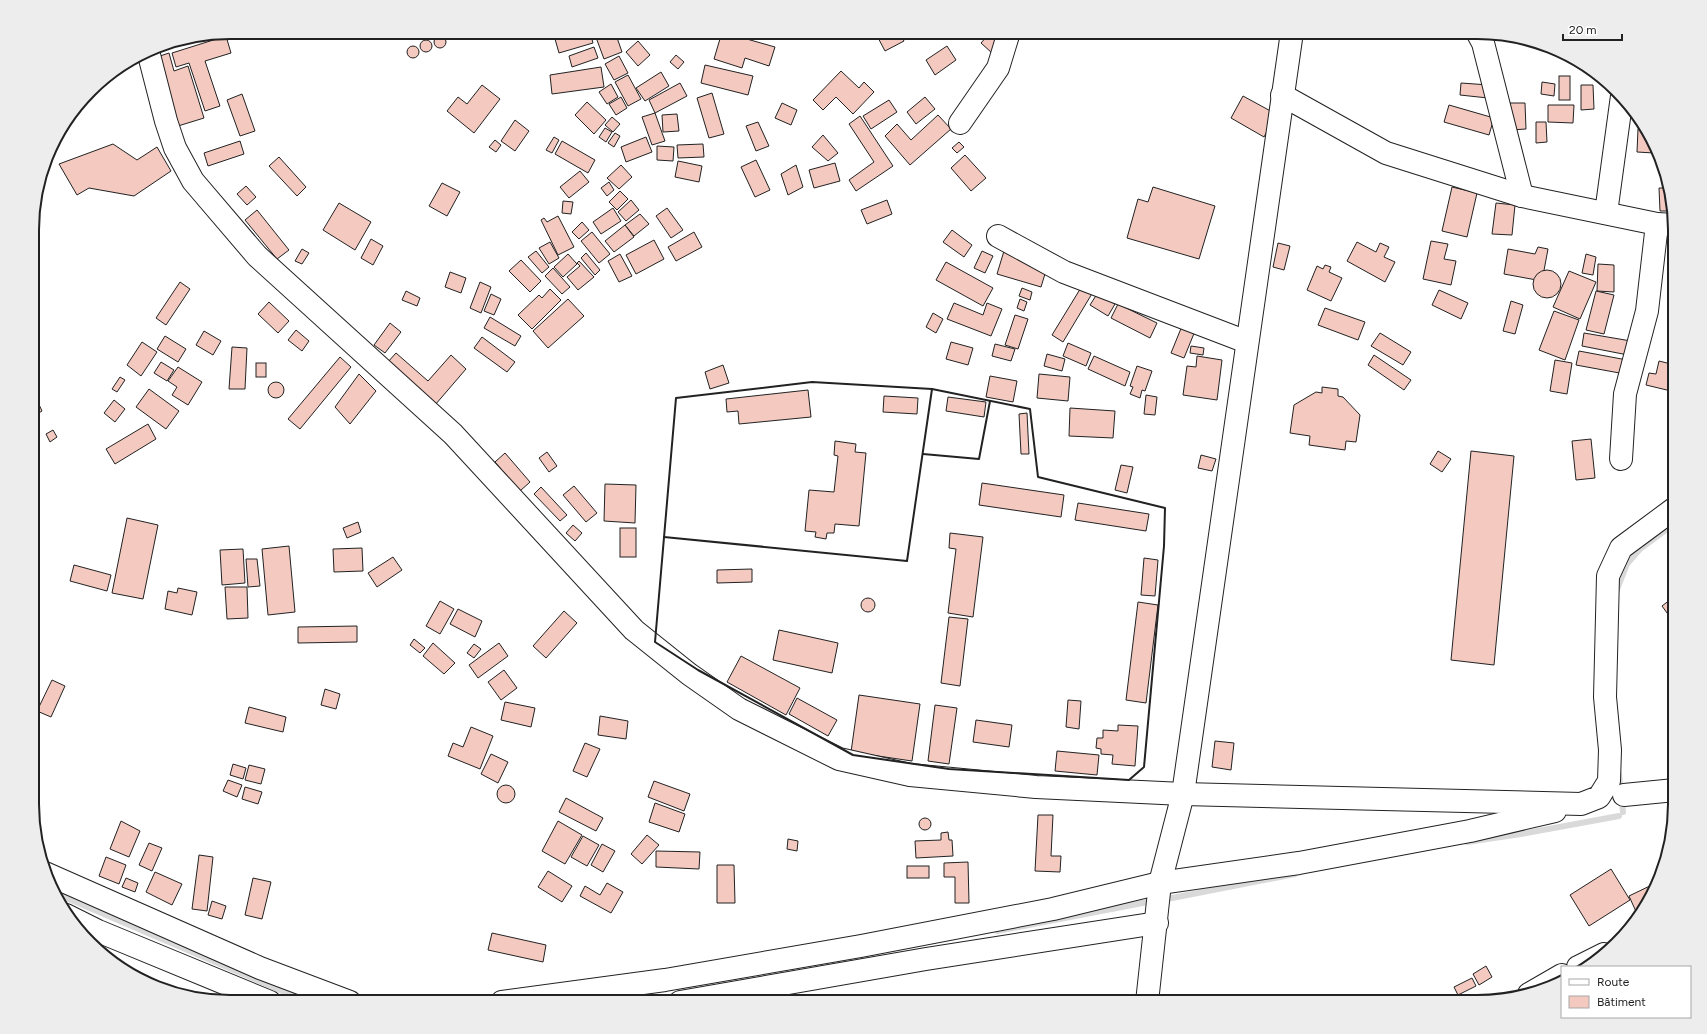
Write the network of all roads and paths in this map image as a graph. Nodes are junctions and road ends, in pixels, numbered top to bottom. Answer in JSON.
{"nodes":[{"id":1,"x":1007,"y":39,"type":"edge"},
{"id":2,"x":1291,"y":39,"type":"edge"},
{"id":3,"x":1481,"y":39,"type":"edge"},
{"id":4,"x":150,"y":57,"type":"edge"},
{"id":5,"x":1282,"y":95,"type":"junction"},
{"id":6,"x":1621,"y":104,"type":"edge"},
{"id":7,"x":960,"y":123,"type":"dead end"},
{"id":8,"x":1522,"y":196,"type":"junction"},
{"id":9,"x":1606,"y":213,"type":"junction"},
{"id":10,"x":1666,"y":224,"type":"edge"},
{"id":11,"x":998,"y":236,"type":"dead end"},
{"id":12,"x":1247,"y":342,"type":"junction"},
{"id":13,"x":1621,"y":459,"type":"dead end"},
{"id":14,"x":1668,"y":513,"type":"edge"},
{"id":15,"x":1668,"y":791,"type":"edge"},
{"id":16,"x":1183,"y":794,"type":"junction"},
{"id":17,"x":1606,"y":798,"type":"junction"},
{"id":18,"x":54,"y":877,"type":"edge"},
{"id":19,"x":1160,"y":883,"type":"junction"},
{"id":20,"x":81,"y":922,"type":"edge"},
{"id":21,"x":1157,"y":923,"type":"junction"},
{"id":22,"x":250,"y":995,"type":"edge"},
{"id":23,"x":331,"y":995,"type":"edge"},
{"id":24,"x":554,"y":995,"type":"edge"},
{"id":25,"x":720,"y":995,"type":"edge"},
{"id":26,"x":1148,"y":995,"type":"edge"}],
"edges":[{"from":1,"to":7,"type":"street"},
{"from":2,"to":5,"type":"street"},
{"from":3,"to":8,"type":"street"},
{"from":4,"to":16,"type":"street"},
{"from":5,"to":8,"type":"street"},
{"from":5,"to":12,"type":"street"},
{"from":6,"to":9,"type":"street"},
{"from":8,"to":9,"type":"street"},
{"from":9,"to":10,"type":"street"},
{"from":10,"to":13,"type":"street"},
{"from":11,"to":12,"type":"street"},
{"from":12,"to":16,"type":"street"},
{"from":14,"to":17,"type":"street"},
{"from":15,"to":17,"type":"street"},
{"from":16,"to":17,"type":"street"},
{"from":16,"to":19,"type":"street"},
{"from":17,"to":19,"type":"street"},
{"from":18,"to":23,"type":"street"},
{"from":19,"to":21,"type":"street"},
{"from":19,"to":24,"type":"street"},
{"from":20,"to":22,"type":"street"},
{"from":21,"to":25,"type":"street"},
{"from":21,"to":26,"type":"street"}]}
